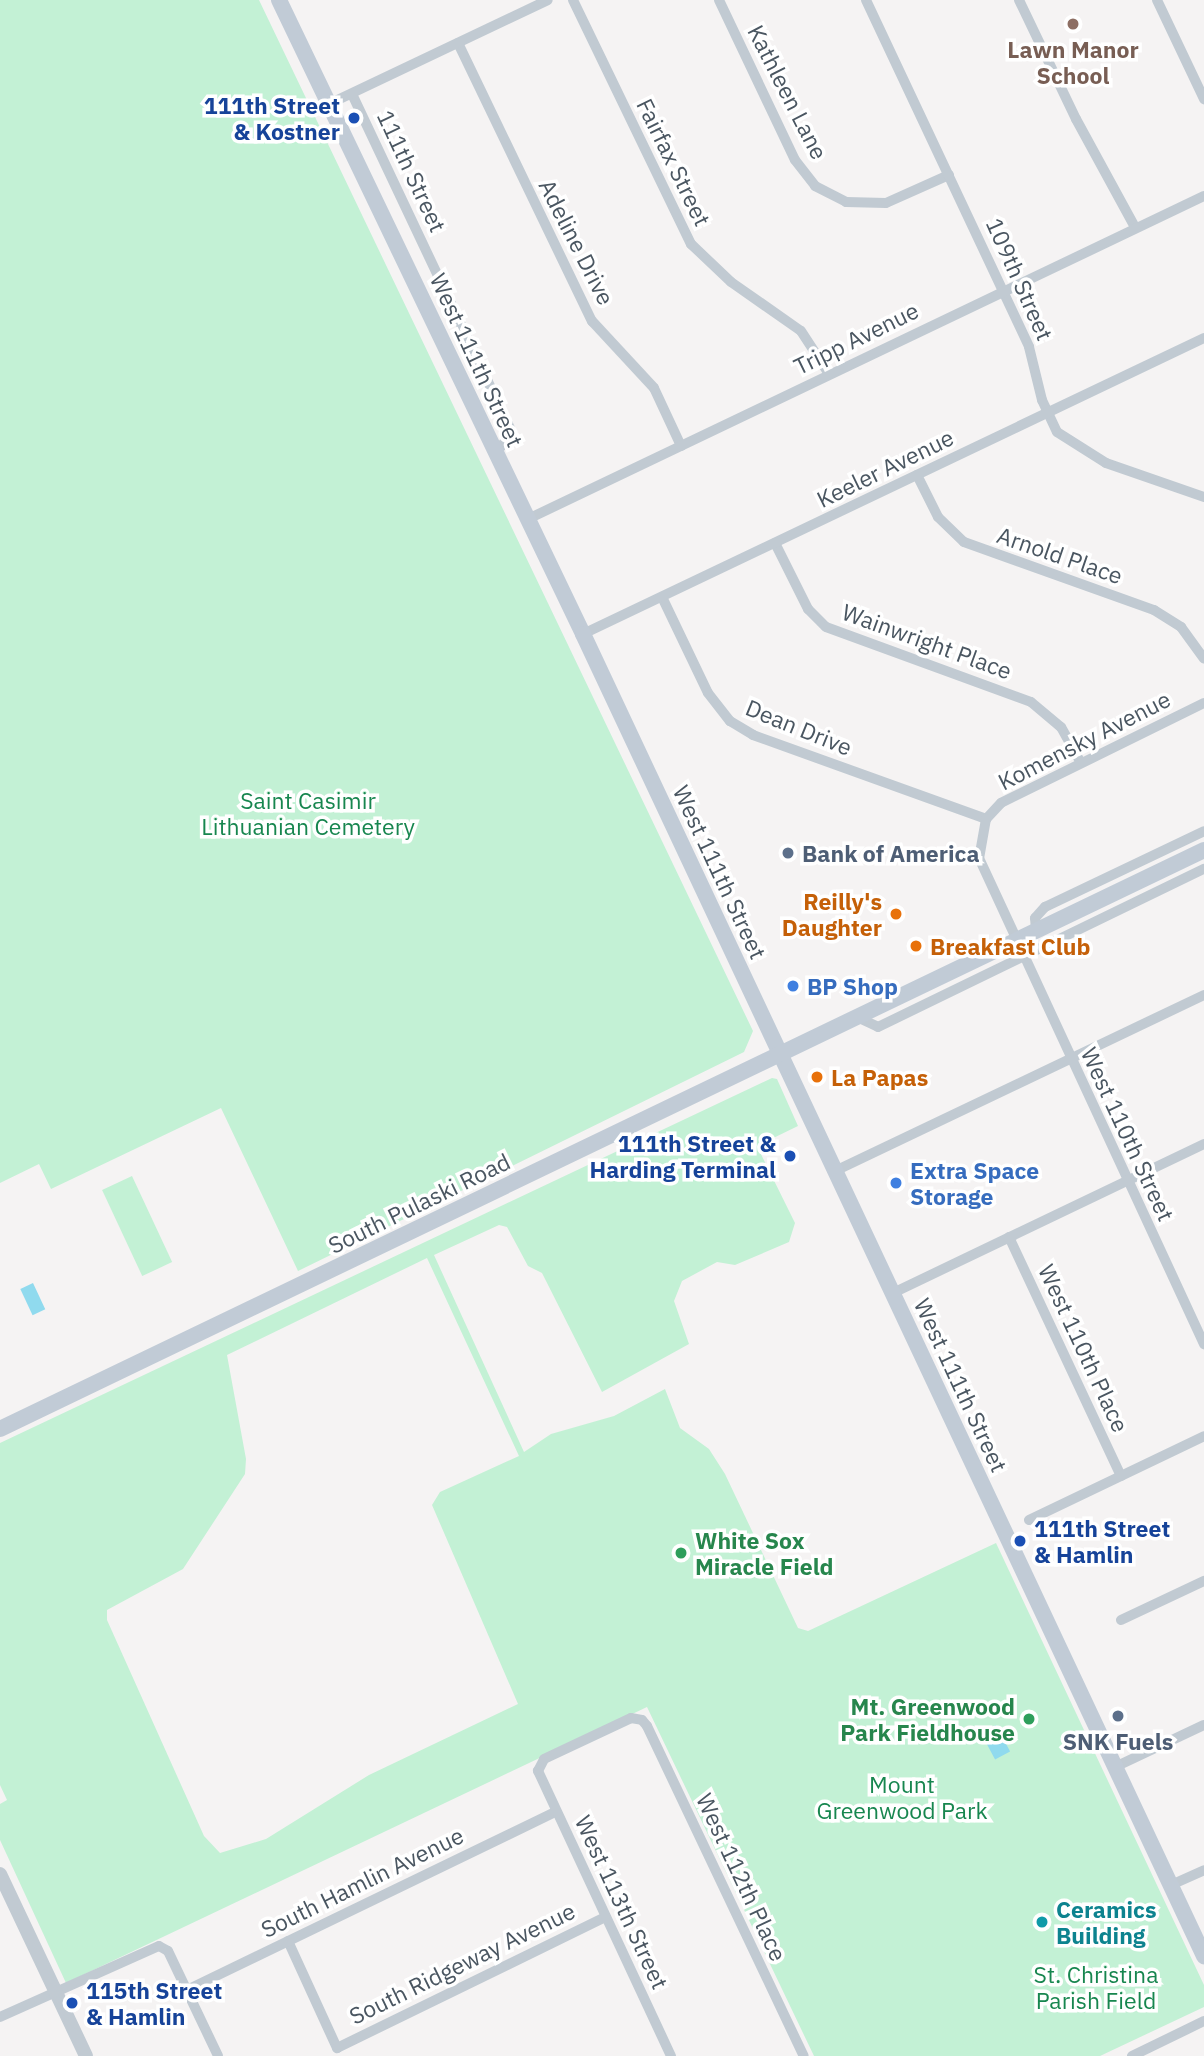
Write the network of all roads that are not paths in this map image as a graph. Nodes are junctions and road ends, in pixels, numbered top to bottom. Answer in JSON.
{"nodes":[{"id":1,"x":279,"y":0,"type":"edge"},
{"id":2,"x":548,"y":0,"type":"edge"},
{"id":3,"x":573,"y":0,"type":"edge"},
{"id":4,"x":719,"y":0,"type":"edge"},
{"id":5,"x":866,"y":0,"type":"edge"},
{"id":6,"x":1019,"y":0,"type":"edge"},
{"id":7,"x":1157,"y":0,"type":"edge"},
{"id":8,"x":458,"y":43,"type":"junction"},
{"id":9,"x":352,"y":93,"type":"junction"},
{"id":10,"x":1204,"y":99,"type":"edge"},
{"id":11,"x":330,"y":104,"type":"junction"},
{"id":12,"x":948,"y":175,"type":"junction"},
{"id":13,"x":1204,"y":196,"type":"edge"},
{"id":14,"x":1135,"y":227,"type":"junction"},
{"id":15,"x":1003,"y":291,"type":"junction"},
{"id":16,"x":1204,"y":338,"type":"edge"},
{"id":17,"x":829,"y":374,"type":"junction"},
{"id":18,"x":1047,"y":414,"type":"junction"},
{"id":19,"x":681,"y":446,"type":"junction"},
{"id":20,"x":496,"y":453,"type":"junction"},
{"id":21,"x":917,"y":475,"type":"junction"},
{"id":22,"x":1204,"y":497,"type":"edge"},
{"id":23,"x":527,"y":519,"type":"junction"},
{"id":24,"x":775,"y":543,"type":"junction"},
{"id":25,"x":662,"y":597,"type":"junction"},
{"id":26,"x":583,"y":634,"type":"junction"},
{"id":27,"x":1204,"y":659,"type":"edge"},
{"id":28,"x":1204,"y":703,"type":"edge"},
{"id":29,"x":1080,"y":761,"type":"junction"},
{"id":30,"x":986,"y":819,"type":"junction"},
{"id":31,"x":1204,"y":831,"type":"edge"},
{"id":32,"x":1204,"y":850,"type":"edge"},
{"id":33,"x":1204,"y":869,"type":"edge"},
{"id":34,"x":1036,"y":931,"type":"junction"},
{"id":35,"x":1014,"y":942,"type":"junction"},
{"id":36,"x":1021,"y":958,"type":"junction"},
{"id":37,"x":1204,"y":995,"type":"edge"},
{"id":38,"x":857,"y":1017,"type":"junction"},
{"id":39,"x":780,"y":1054,"type":"junction"},
{"id":40,"x":1069,"y":1059,"type":"junction"},
{"id":41,"x":1204,"y":1144,"type":"edge"},
{"id":42,"x":835,"y":1171,"type":"junction"},
{"id":43,"x":1127,"y":1181,"type":"junction"},
{"id":44,"x":1009,"y":1237,"type":"junction"},
{"id":45,"x":893,"y":1293,"type":"junction"},
{"id":46,"x":1204,"y":1344,"type":"edge"},
{"id":47,"x":0,"y":1429,"type":"edge"},
{"id":48,"x":1204,"y":1436,"type":"edge"},
{"id":49,"x":1121,"y":1476,"type":"junction"},
{"id":50,"x":1029,"y":1520,"type":"dead end"},
{"id":51,"x":1204,"y":1581,"type":"edge"},
{"id":52,"x":1121,"y":1620,"type":"dead end"},
{"id":53,"x":1204,"y":1725,"type":"edge"},
{"id":54,"x":539,"y":1766,"type":"joint"},
{"id":55,"x":1115,"y":1767,"type":"junction"},
{"id":56,"x":556,"y":1812,"type":"junction"},
{"id":57,"x":1204,"y":1870,"type":"edge"},
{"id":58,"x":0,"y":1874,"type":"edge"},
{"id":59,"x":1171,"y":1885,"type":"junction"},
{"id":60,"x":605,"y":1917,"type":"junction"},
{"id":61,"x":288,"y":1941,"type":"junction"},
{"id":62,"x":1204,"y":1956,"type":"edge"},
{"id":63,"x":187,"y":1990,"type":"junction"},
{"id":64,"x":55,"y":1992,"type":"junction"},
{"id":65,"x":0,"y":2017,"type":"edge"},
{"id":66,"x":1204,"y":2021,"type":"edge"},
{"id":67,"x":86,"y":2056,"type":"edge"},
{"id":68,"x":218,"y":2056,"type":"edge"},
{"id":69,"x":671,"y":2056,"type":"edge"},
{"id":70,"x":804,"y":2056,"type":"edge"},
{"id":71,"x":1132,"y":2056,"type":"edge"}],
"edges":[{"from":1,"to":11,"type":"main road","name":"West 111th Street"},
{"from":2,"to":8,"type":"street"},
{"from":3,"to":17,"type":"street","name":"Fairfax Street"},
{"from":4,"to":12,"type":"street","name":"Kathleen Lane"},
{"from":5,"to":12,"type":"street","name":"109th Street"},
{"from":6,"to":14,"type":"street"},
{"from":7,"to":10,"type":"street"},
{"from":8,"to":9,"type":"street"},
{"from":8,"to":19,"type":"street","name":"Adeline Drive"},
{"from":9,"to":11,"type":"street"},
{"from":9,"to":20,"type":"street","name":"111th Street"},
{"from":11,"to":20,"type":"main road","name":"West 111th Street"},
{"from":12,"to":15,"type":"street","name":"109th Street"},
{"from":13,"to":14,"type":"street","name":"Tripp Avenue"},
{"from":14,"to":15,"type":"street","name":"Tripp Avenue"},
{"from":15,"to":17,"type":"street","name":"Tripp Avenue"},
{"from":15,"to":18,"type":"street","name":"109th Street"},
{"from":16,"to":18,"type":"street","name":"Keeler Avenue"},
{"from":17,"to":19,"type":"street","name":"Tripp Avenue"},
{"from":18,"to":21,"type":"street","name":"Keeler Avenue"},
{"from":18,"to":22,"type":"street","name":"109th Street"},
{"from":19,"to":23,"type":"street","name":"Tripp Avenue"},
{"from":20,"to":23,"type":"main road","name":"West 111th Street"},
{"from":21,"to":24,"type":"street","name":"Keeler Avenue"},
{"from":21,"to":27,"type":"street","name":"Arnold Place"},
{"from":23,"to":26,"type":"main road","name":"West 111th Street"},
{"from":24,"to":25,"type":"street","name":"Keeler Avenue"},
{"from":24,"to":29,"type":"street","name":"Wainwright Place"},
{"from":25,"to":26,"type":"street","name":"Keeler Avenue"},
{"from":25,"to":30,"type":"street","name":"Dean Drive"},
{"from":26,"to":39,"type":"main road","name":"West 111th Street"},
{"from":28,"to":29,"type":"street","name":"Komensky Avenue"},
{"from":29,"to":30,"type":"street","name":"Komensky Avenue"},
{"from":30,"to":35,"type":"street","name":"West 110th Street"},
{"from":31,"to":34,"type":"street"},
{"from":32,"to":34,"type":"main road","name":"South Pulaski Road"},
{"from":33,"to":36,"type":"street"},
{"from":34,"to":35,"type":"main road","name":"South Pulaski Road"},
{"from":35,"to":36,"type":"street","name":"West 110th Street"},
{"from":35,"to":38,"type":"main road","name":"South Pulaski Road"},
{"from":36,"to":38,"type":"street"},
{"from":36,"to":40,"type":"street","name":"West 110th Street"},
{"from":37,"to":40,"type":"street"},
{"from":38,"to":39,"type":"main road","name":"South Pulaski Road"},
{"from":39,"to":42,"type":"main road","name":"West 111th Street"},
{"from":39,"to":47,"type":"main road","name":"South Pulaski Road"},
{"from":40,"to":42,"type":"street"},
{"from":40,"to":43,"type":"street","name":"West 110th Street"},
{"from":41,"to":43,"type":"street"},
{"from":42,"to":45,"type":"main road","name":"West 111th Street"},
{"from":43,"to":44,"type":"street"},
{"from":43,"to":46,"type":"street","name":"West 110th Street"},
{"from":44,"to":45,"type":"street"},
{"from":44,"to":49,"type":"street","name":"West 110th Place"},
{"from":45,"to":55,"type":"main road","name":"West 111th Street"},
{"from":48,"to":49,"type":"street"},
{"from":49,"to":50,"type":"street"},
{"from":51,"to":52,"type":"street"},
{"from":53,"to":55,"type":"street"},
{"from":54,"to":56,"type":"street","name":"West 113th Street"},
{"from":54,"to":70,"type":"street","name":"West 112th Place"},
{"from":55,"to":59,"type":"main road","name":"West 111th Street"},
{"from":56,"to":60,"type":"street","name":"West 113th Street"},
{"from":56,"to":61,"type":"street","name":"South Hamlin Avenue"},
{"from":57,"to":59,"type":"street"},
{"from":58,"to":64,"type":"street"},
{"from":59,"to":62,"type":"main road","name":"West 111th Street"},
{"from":60,"to":61,"type":"street","name":"South Ridgeway Avenue"},
{"from":60,"to":69,"type":"street","name":"West 113th Street"},
{"from":61,"to":63,"type":"street","name":"South Hamlin Avenue"},
{"from":63,"to":64,"type":"street"},
{"from":63,"to":68,"type":"street"},
{"from":64,"to":65,"type":"street"},
{"from":64,"to":67,"type":"street"},
{"from":66,"to":71,"type":"street"}]}
